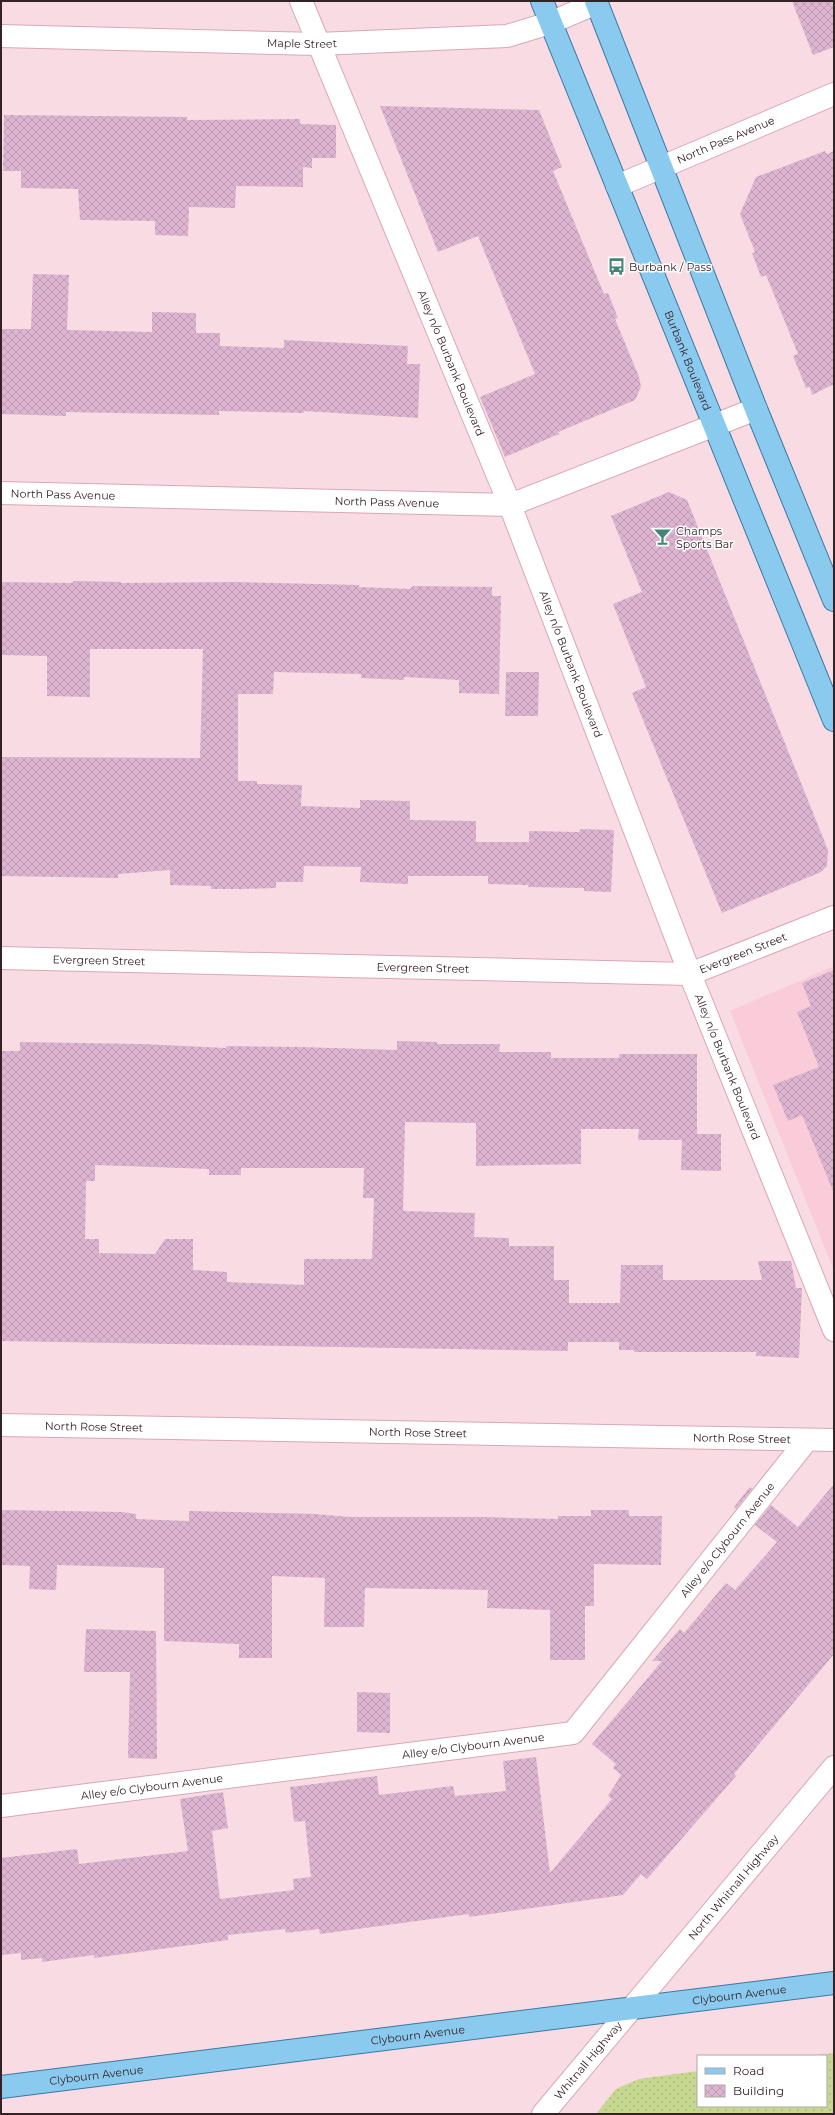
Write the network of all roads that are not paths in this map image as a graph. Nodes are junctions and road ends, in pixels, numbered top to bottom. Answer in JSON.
{"nodes":[{"id":1,"x":301,"y":1,"type":"edge"},
{"id":2,"x":542,"y":1,"type":"edge"},
{"id":3,"x":596,"y":2,"type":"edge"},
{"id":4,"x":550,"y":23,"type":"junction"},
{"id":5,"x":1,"y":36,"type":"edge"},
{"id":6,"x":318,"y":44,"type":"junction"},
{"id":7,"x":834,"y":94,"type":"edge"},
{"id":8,"x":661,"y":168,"type":"junction"},
{"id":9,"x":617,"y":186,"type":"junction"},
{"id":10,"x":756,"y":409,"type":"junction"},
{"id":11,"x":714,"y":424,"type":"junction"},
{"id":12,"x":1,"y":494,"type":"edge"},
{"id":13,"x":510,"y":505,"type":"junction"},
{"id":14,"x":834,"y":600,"type":"edge"},
{"id":15,"x":834,"y":720,"type":"edge"},
{"id":16,"x":834,"y":916,"type":"edge"},
{"id":17,"x":1,"y":958,"type":"edge"},
{"id":18,"x":690,"y":974,"type":"junction"},
{"id":19,"x":834,"y":1330,"type":"edge"},
{"id":20,"x":1,"y":1425,"type":"edge"},
{"id":21,"x":807,"y":1440,"type":"junction"},
{"id":22,"x":834,"y":1440,"type":"edge"},
{"id":23,"x":834,"y":1767,"type":"edge"},
{"id":24,"x":1,"y":1806,"type":"edge"},
{"id":25,"x":834,"y":1983,"type":"edge"},
{"id":26,"x":634,"y":2007,"type":"junction"},
{"id":27,"x":1,"y":2087,"type":"edge"},
{"id":28,"x":543,"y":2114,"type":"edge"}],
"edges":[{"from":1,"to":6,"type":"street","name":"Alley n/o Burbank Boulevard"},
{"from":2,"to":4,"type":"main road","name":"Burbank Boulevard"},
{"from":3,"to":4,"type":"street","name":"Maple Street"},
{"from":3,"to":8,"type":"main road"},
{"from":4,"to":6,"type":"street","name":"Maple Street"},
{"from":4,"to":9,"type":"main road","name":"Burbank Boulevard"},
{"from":5,"to":6,"type":"street","name":"Maple Street"},
{"from":6,"to":13,"type":"street","name":"Alley n/o Burbank Boulevard"},
{"from":7,"to":8,"type":"street","name":"North Pass Avenue"},
{"from":8,"to":9,"type":"street","name":"North Pass Avenue"},
{"from":8,"to":10,"type":"main road"},
{"from":9,"to":11,"type":"main road","name":"Burbank Boulevard"},
{"from":10,"to":11,"type":"street","name":"North Pass Avenue"},
{"from":10,"to":14,"type":"main road"},
{"from":11,"to":13,"type":"street","name":"North Pass Avenue"},
{"from":11,"to":15,"type":"main road","name":"Burbank Boulevard"},
{"from":12,"to":13,"type":"street","name":"North Pass Avenue"},
{"from":13,"to":18,"type":"street","name":"Alley n/o Burbank Boulevard"},
{"from":16,"to":18,"type":"street","name":"Evergreen Street"},
{"from":17,"to":18,"type":"street","name":"Evergreen Street"},
{"from":18,"to":19,"type":"street","name":"Alley n/o Burbank Boulevard"},
{"from":20,"to":21,"type":"street","name":"North Rose Street"},
{"from":21,"to":22,"type":"street","name":"North Rose Street"},
{"from":21,"to":24,"type":"street","name":"Alley e/o Clybourn Avenue"},
{"from":23,"to":26,"type":"street","name":"North Whitnall Highway"},
{"from":25,"to":26,"type":"main road","name":"Clybourn Avenue"},
{"from":26,"to":27,"type":"main road","name":"Clybourn Avenue"},
{"from":26,"to":28,"type":"street","name":"Whitnall Highway"}]}
